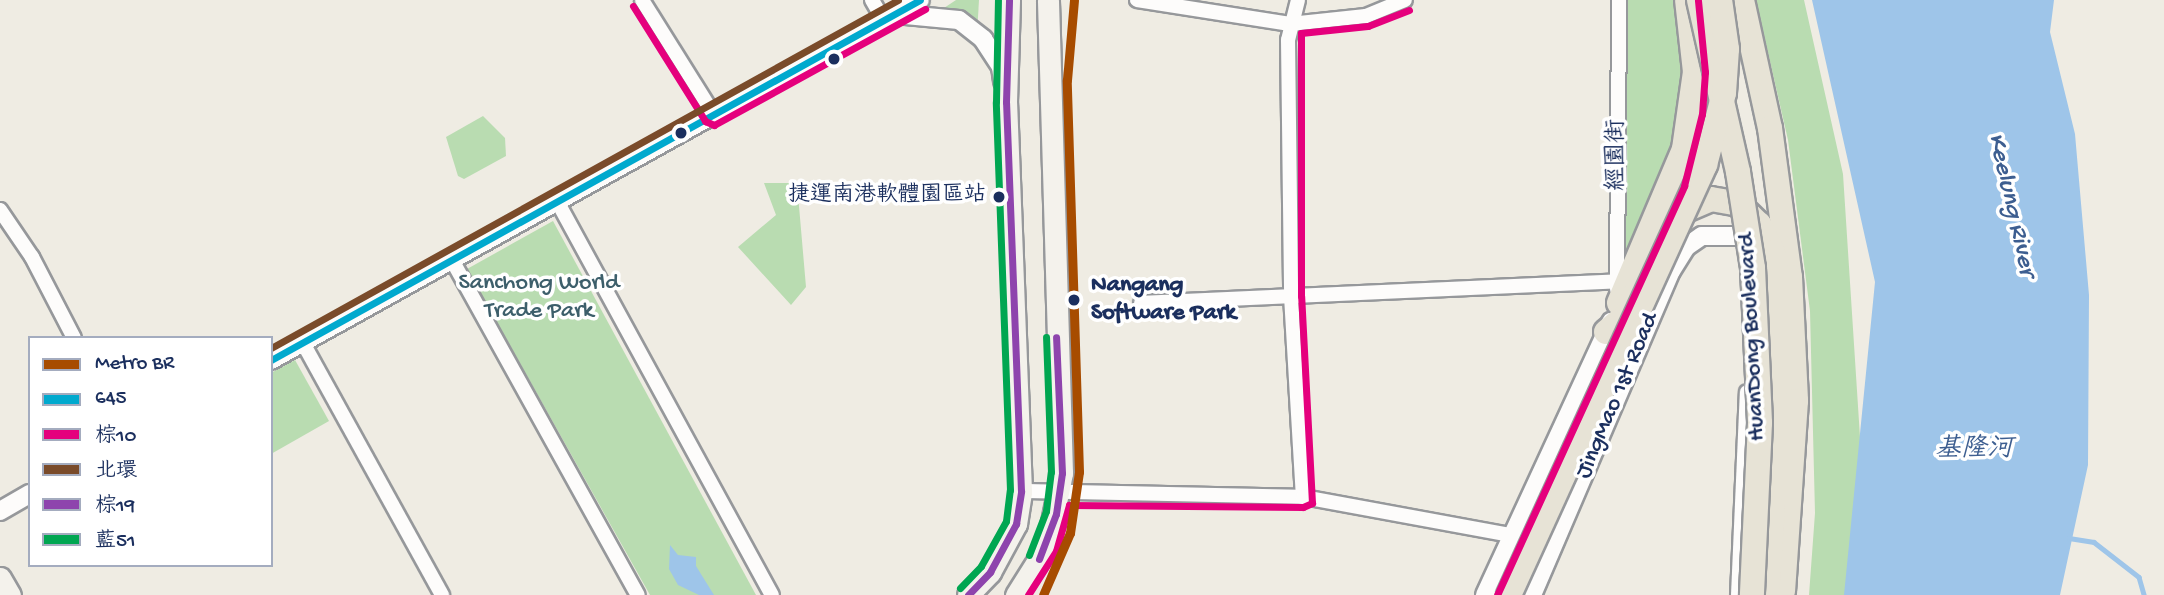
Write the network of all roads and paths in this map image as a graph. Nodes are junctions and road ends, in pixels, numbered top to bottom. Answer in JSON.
{"nodes":[{"id":1,"x":642,"y":0,"type":"edge"},
{"id":2,"x":872,"y":0,"type":"edge"},
{"id":3,"x":920,"y":0,"type":"edge"},
{"id":4,"x":1009,"y":0,"type":"edge"},
{"id":5,"x":1048,"y":0,"type":"edge"},
{"id":6,"x":1138,"y":0,"type":"edge"},
{"id":7,"x":1298,"y":0,"type":"edge"},
{"id":8,"x":1405,"y":0,"type":"edge"},
{"id":9,"x":1619,"y":0,"type":"edge"},
{"id":10,"x":1687,"y":0,"type":"edge"},
{"id":11,"x":1699,"y":0,"type":"edge"},
{"id":12,"x":1720,"y":0,"type":"edge"},
{"id":13,"x":1742,"y":0,"type":"edge"},
{"id":14,"x":889,"y":17,"type":"junction"},
{"id":15,"x":1290,"y":24,"type":"junction"},
{"id":16,"x":1006,"y":102,"type":"junction"},
{"id":17,"x":714,"y":115,"type":"junction"},
{"id":18,"x":557,"y":201,"type":"junction"},
{"id":19,"x":0,"y":210,"type":"edge"},
{"id":20,"x":1735,"y":236,"type":"junction"},
{"id":21,"x":452,"y":260,"type":"junction"},
{"id":22,"x":1771,"y":278,"type":"junction"},
{"id":23,"x":1617,"y":281,"type":"junction"},
{"id":24,"x":1291,"y":296,"type":"junction"},
{"id":25,"x":1141,"y":303,"type":"dead end"},
{"id":26,"x":1611,"y":321,"type":"junction"},
{"id":27,"x":73,"y":336,"type":"edge"},
{"id":28,"x":303,"y":343,"type":"junction"},
{"id":29,"x":273,"y":359,"type":"edge"},
{"id":30,"x":1021,"y":491,"type":"junction"},
{"id":31,"x":1061,"y":494,"type":"junction"},
{"id":32,"x":28,"y":495,"type":"edge"},
{"id":33,"x":1303,"y":497,"type":"junction"},
{"id":34,"x":0,"y":511,"type":"edge"},
{"id":35,"x":1510,"y":536,"type":"junction"},
{"id":36,"x":1556,"y":542,"type":"junction"},
{"id":37,"x":0,"y":578,"type":"edge"},
{"id":38,"x":10,"y":595,"type":"edge"},
{"id":39,"x":442,"y":595,"type":"edge"},
{"id":40,"x":638,"y":595,"type":"edge"},
{"id":41,"x":772,"y":595,"type":"edge"},
{"id":42,"x":968,"y":595,"type":"edge"},
{"id":43,"x":1016,"y":595,"type":"edge"},
{"id":44,"x":1485,"y":595,"type":"edge"},
{"id":45,"x":1509,"y":595,"type":"edge"},
{"id":46,"x":1532,"y":595,"type":"edge"},
{"id":47,"x":1738,"y":595,"type":"edge"},
{"id":48,"x":1752,"y":595,"type":"edge"},
{"id":49,"x":1768,"y":595,"type":"edge"},
{"id":50,"x":1783,"y":595,"type":"edge"}],
"edges":[{"from":1,"to":17,"type":"street"},
{"from":2,"to":14,"type":"street"},
{"from":3,"to":14,"type":"street"},
{"from":4,"to":16,"type":"main road"},
{"from":5,"to":31,"type":"main road"},
{"from":6,"to":15,"type":"street"},
{"from":7,"to":15,"type":"street"},
{"from":8,"to":15,"type":"street"},
{"from":9,"to":23,"type":"street","name":"經園街"},
{"from":10,"to":26,"type":"highway"},
{"from":11,"to":48,"type":"highway","name":"HuanDong Boulevard","bridge":true},
{"from":12,"to":45,"type":"highway","bridge":true},
{"from":13,"to":50,"type":"highway","name":"HuanDong Boulevard"},
{"from":14,"to":16,"type":"street"},
{"from":14,"to":17,"type":"street"},
{"from":15,"to":24,"type":"street"},
{"from":16,"to":30,"type":"main road"},
{"from":17,"to":18,"type":"street"},
{"from":18,"to":21,"type":"street"},
{"from":18,"to":41,"type":"street"},
{"from":19,"to":27,"type":"street"},
{"from":20,"to":22,"type":"highway"},
{"from":20,"to":36,"type":"street","name":"JingMao 1st Road"},
{"from":20,"to":47,"type":"street"},
{"from":21,"to":28,"type":"street"},
{"from":21,"to":40,"type":"street"},
{"from":22,"to":26,"type":"highway"},
{"from":22,"to":49,"type":"highway"},
{"from":23,"to":24,"type":"street"},
{"from":23,"to":26,"type":"street","name":"經園街"},
{"from":24,"to":25,"type":"street"},
{"from":24,"to":33,"type":"street"},
{"from":26,"to":35,"type":"street","name":"JingMao 1st Road"},
{"from":28,"to":29,"type":"street"},
{"from":28,"to":39,"type":"street"},
{"from":30,"to":31,"type":"street"},
{"from":30,"to":42,"type":"main road"},
{"from":31,"to":33,"type":"street"},
{"from":31,"to":43,"type":"main road"},
{"from":32,"to":34,"type":"street"},
{"from":33,"to":35,"type":"street"},
{"from":35,"to":36,"type":"street"},
{"from":35,"to":44,"type":"street","name":"JingMao 1st Road"},
{"from":36,"to":46,"type":"street","name":"JingMao 1st Road"},
{"from":37,"to":38,"type":"main road"}]}
